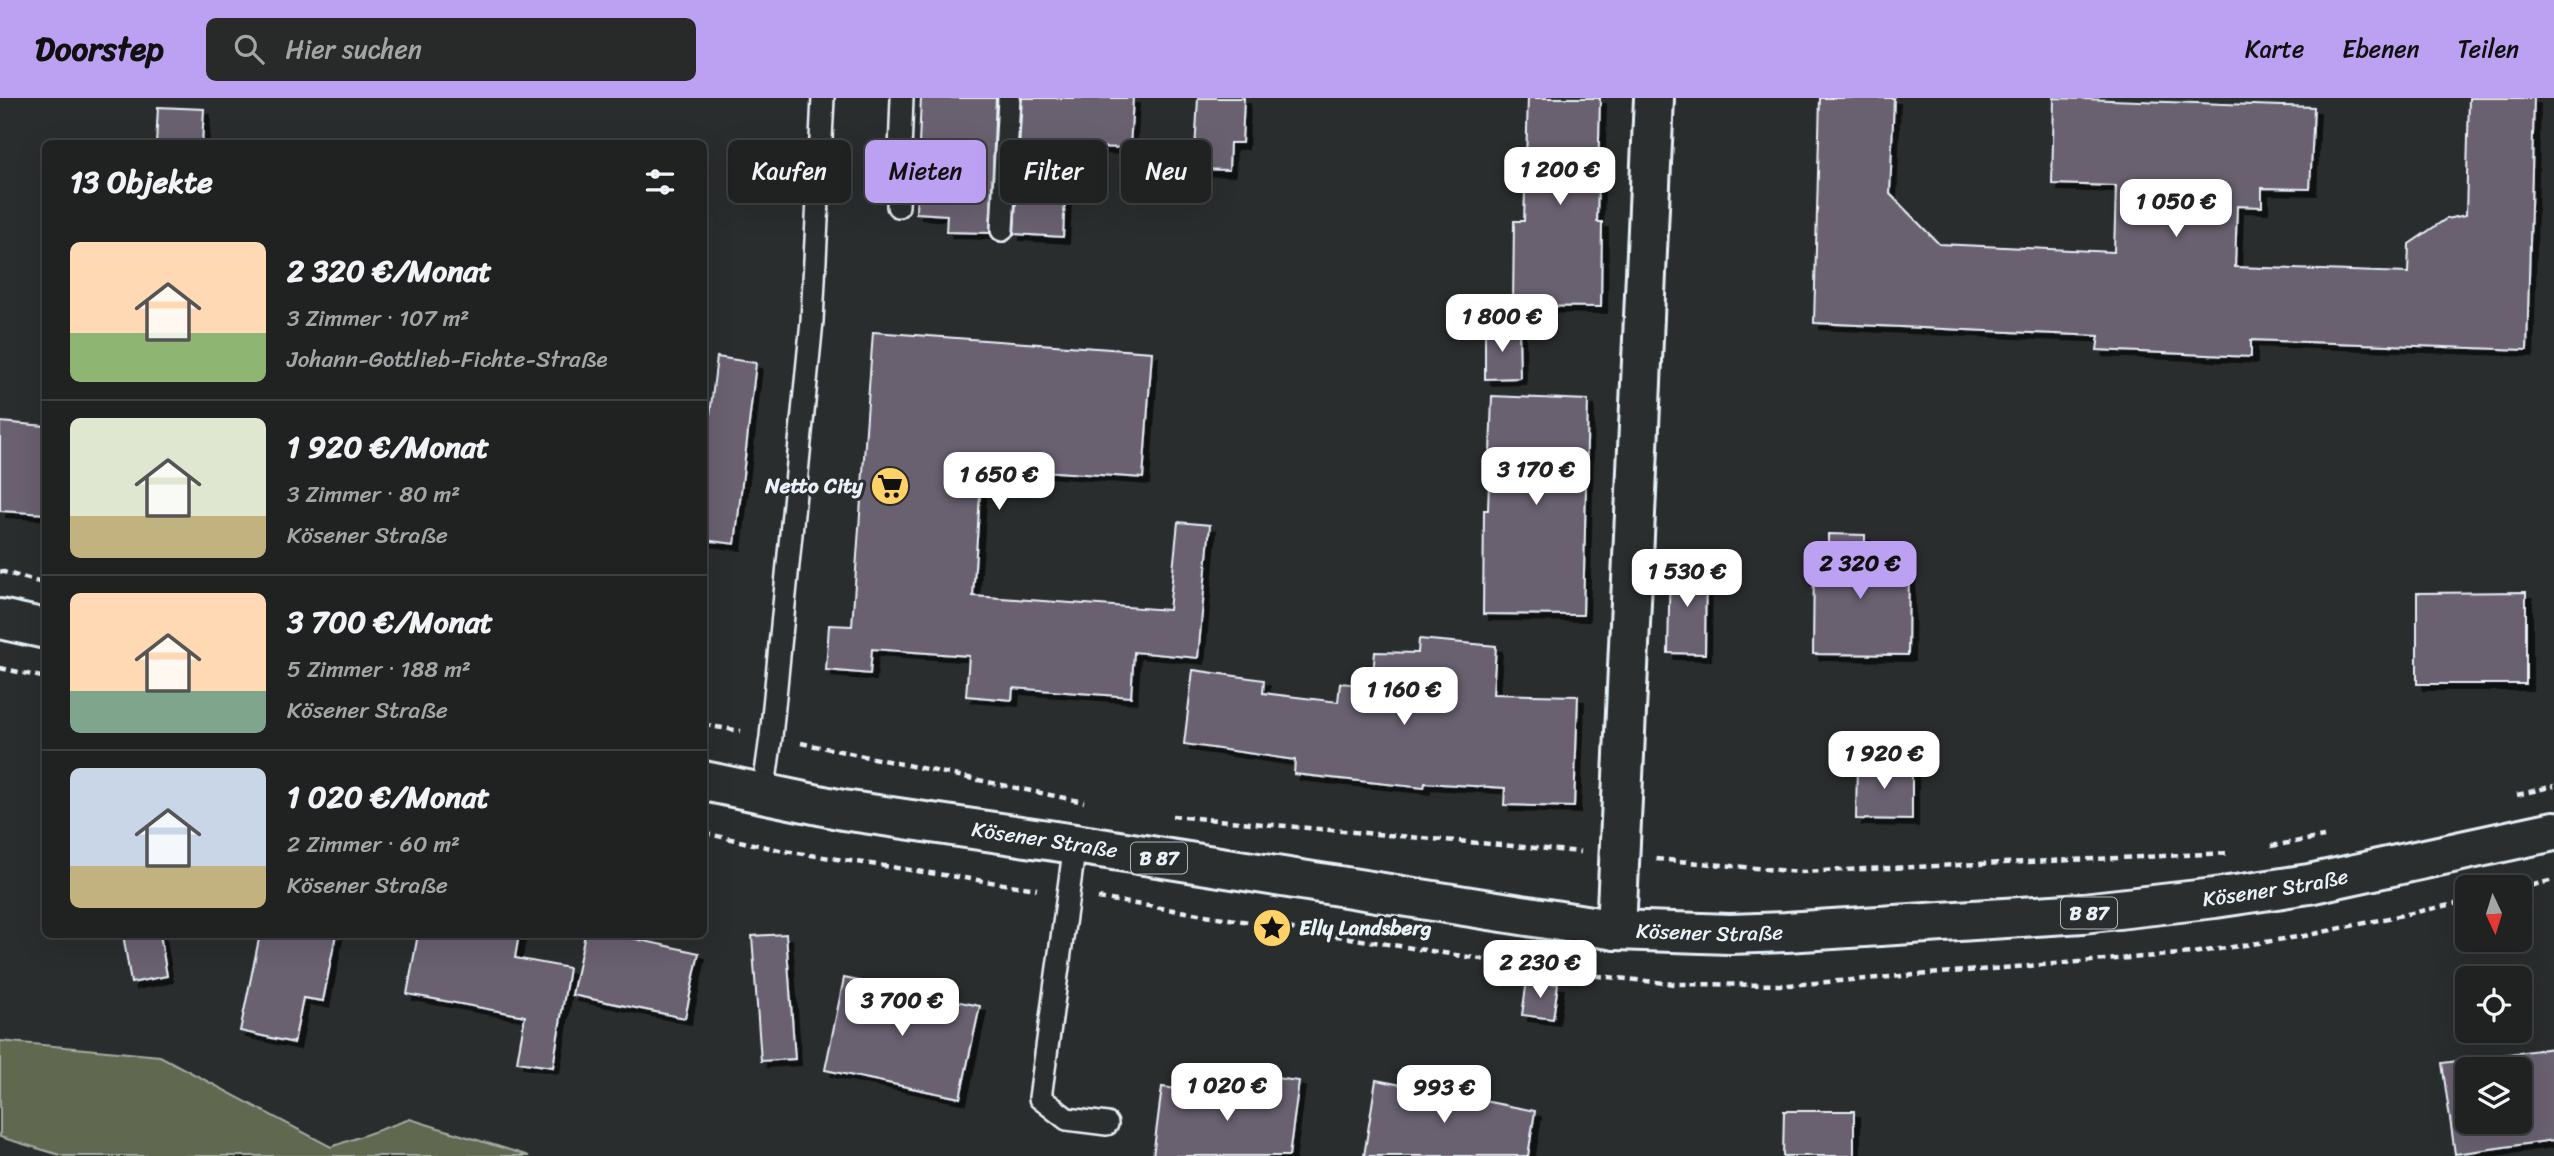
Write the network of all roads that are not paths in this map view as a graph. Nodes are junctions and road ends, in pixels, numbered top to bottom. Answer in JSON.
{"nodes":[{"id":1,"x":823,"y":98,"type":"edge"},
{"id":2,"x":902,"y":98,"type":"edge"},
{"id":3,"x":1009,"y":98,"type":"edge"},
{"id":4,"x":1654,"y":98,"type":"edge"},
{"id":5,"x":898,"y":206,"type":"dead end"},
{"id":6,"x":1002,"y":230,"type":"dead end"},
{"id":7,"x":0,"y":619,"type":"edge"},
{"id":8,"x":42,"y":628,"type":"edge"},
{"id":9,"x":707,"y":782,"type":"edge"},
{"id":10,"x":763,"y":795,"type":"junction"},
{"id":11,"x":2554,"y":831,"type":"edge"},
{"id":12,"x":1075,"y":844,"type":"junction"},
{"id":13,"x":1616,"y":930,"type":"junction"},
{"id":14,"x":1108,"y":1124,"type":"dead end"}],
"edges":[{"from":1,"to":10,"type":"lane"},
{"from":2,"to":5,"type":"lane"},
{"from":3,"to":6,"type":"lane"},
{"from":4,"to":13,"type":"main road"},
{"from":7,"to":8,"type":"main road"},
{"from":9,"to":10,"type":"main road","name":"Kösener Straße","number":"B 87"},
{"from":10,"to":12,"type":"main road","name":"Kösener Straße","number":"B 87"},
{"from":11,"to":13,"type":"main road","name":"Kösener Straße","number":"B 87"},
{"from":12,"to":13,"type":"main road","name":"Kösener Straße","number":"B 87"},
{"from":12,"to":14,"type":"lane"}]}
